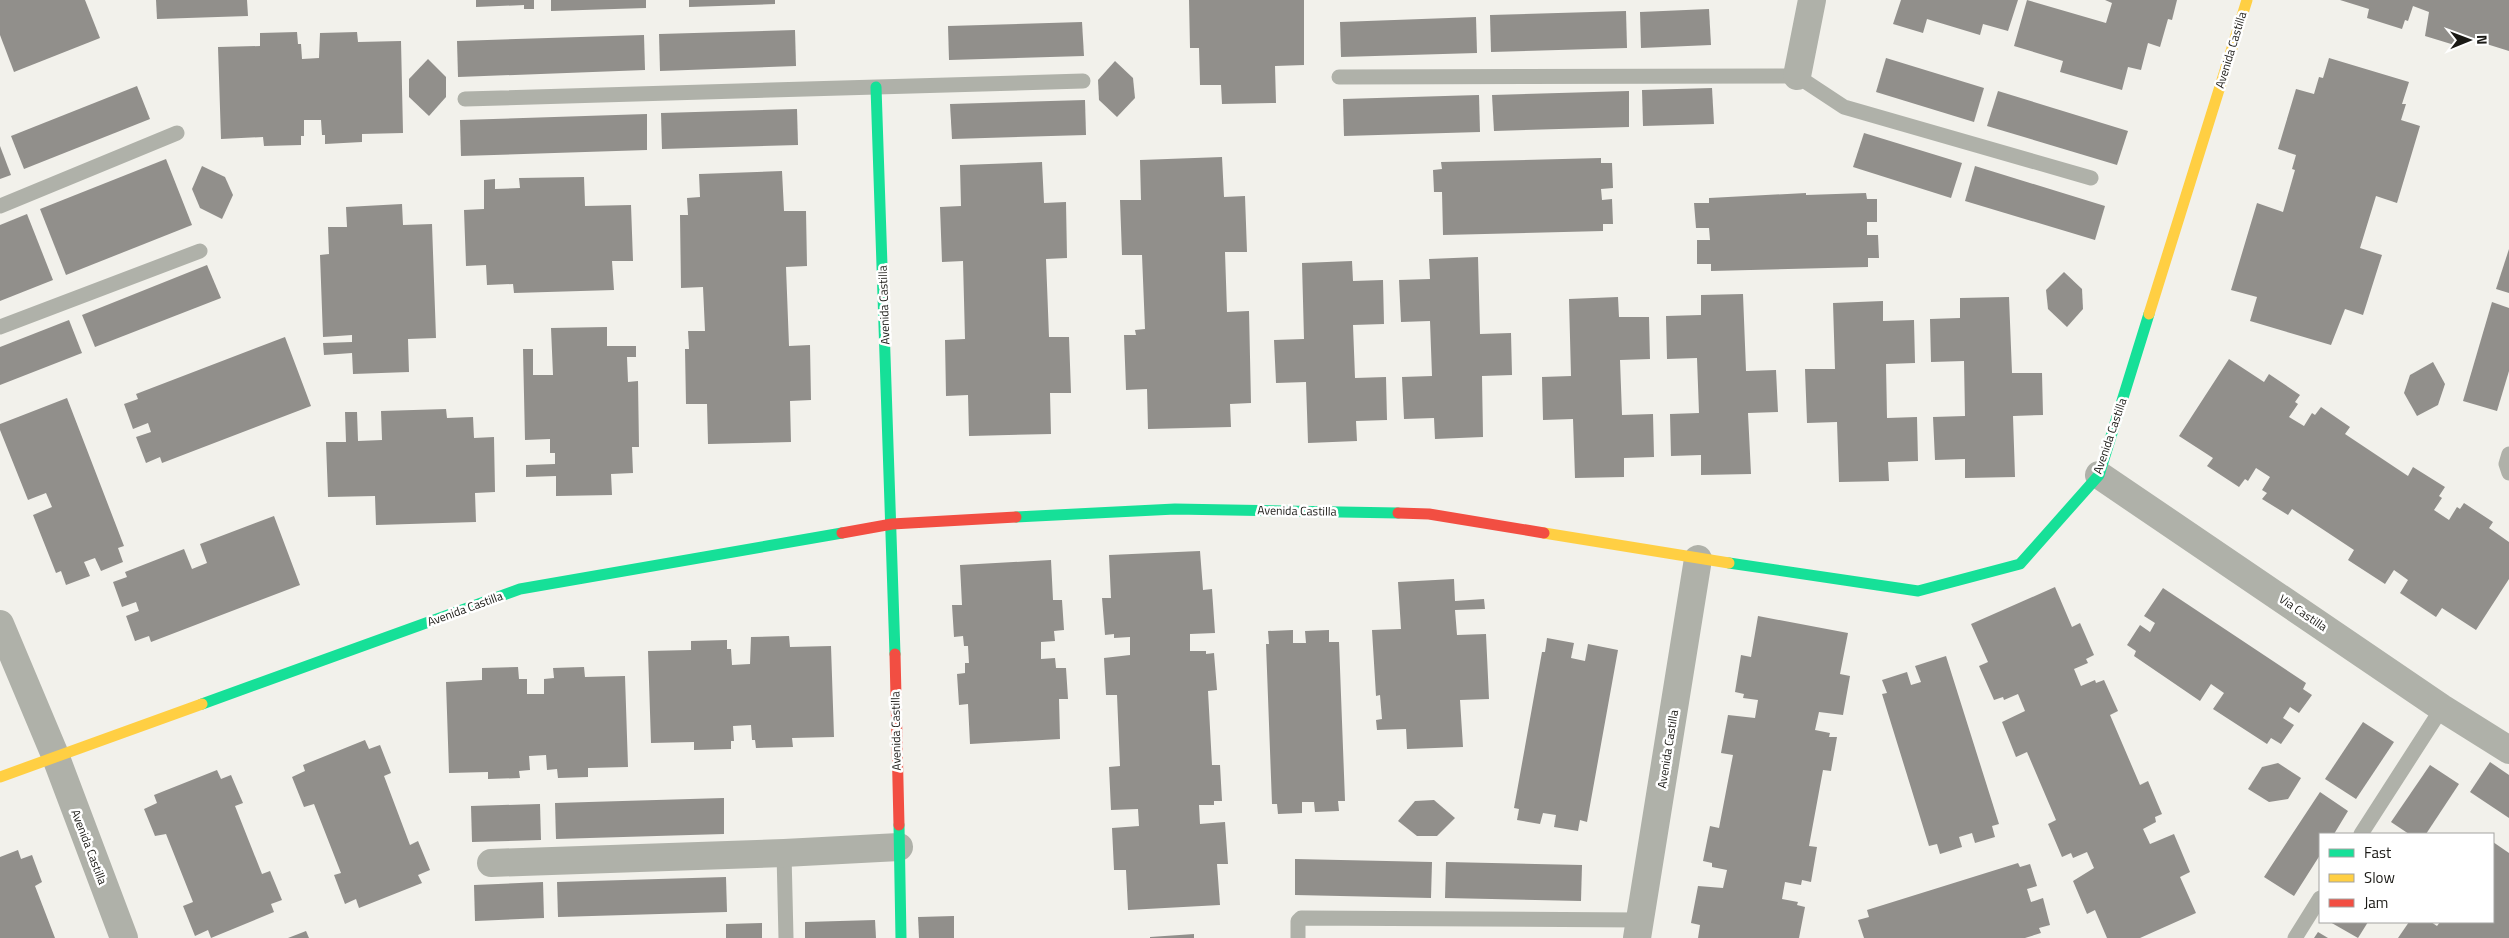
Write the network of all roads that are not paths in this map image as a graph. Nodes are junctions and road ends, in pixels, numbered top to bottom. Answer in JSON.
{"nodes":[{"id":1,"x":1812,"y":0,"type":"edge"},
{"id":2,"x":2247,"y":0,"type":"edge"},
{"id":3,"x":1796,"y":76,"type":"junction"},
{"id":4,"x":1339,"y":77,"type":"dead end"},
{"id":5,"x":1084,"y":81,"type":"dead end"},
{"id":6,"x":876,"y":87,"type":"junction"},
{"id":7,"x":465,"y":99,"type":"dead end"},
{"id":8,"x":177,"y":133,"type":"dead end"},
{"id":9,"x":2091,"y":178,"type":"dead end"},
{"id":10,"x":0,"y":206,"type":"edge"},
{"id":11,"x":200,"y":250,"type":"dead end"},
{"id":12,"x":0,"y":327,"type":"edge"},
{"id":13,"x":2509,"y":454,"type":"edge"},
{"id":14,"x":2509,"y":473,"type":"edge"},
{"id":15,"x":2099,"y":475,"type":"junction"},
{"id":16,"x":892,"y":524,"type":"junction"},
{"id":17,"x":1698,"y":559,"type":"junction"},
{"id":18,"x":0,"y":624,"type":"edge"},
{"id":19,"x":2442,"y":708,"type":"junction"},
{"id":20,"x":2508,"y":746,"type":"edge"},
{"id":21,"x":55,"y":755,"type":"junction"},
{"id":22,"x":0,"y":777,"type":"edge"},
{"id":23,"x":2362,"y":833,"type":"edge"},
{"id":24,"x":899,"y":847,"type":"junction"},
{"id":25,"x":784,"y":853,"type":"junction"},
{"id":26,"x":491,"y":864,"type":"dead end"},
{"id":27,"x":2319,"y":900,"type":"edge"},
{"id":28,"x":1639,"y":929,"type":"edge"},
{"id":29,"x":124,"y":938,"type":"edge"},
{"id":30,"x":786,"y":938,"type":"edge"},
{"id":31,"x":901,"y":938,"type":"edge"},
{"id":32,"x":1298,"y":938,"type":"edge"},
{"id":33,"x":2294,"y":938,"type":"edge"}],
"edges":[{"from":1,"to":3,"type":"street"},
{"from":2,"to":15,"type":"street","name":"Avenida Castilla"},
{"from":3,"to":4,"type":"lane"},
{"from":3,"to":9,"type":"lane"},
{"from":5,"to":6,"type":"lane"},
{"from":6,"to":7,"type":"lane"},
{"from":6,"to":16,"type":"street","name":"Avenida Castilla"},
{"from":8,"to":10,"type":"lane"},
{"from":11,"to":12,"type":"lane"},
{"from":13,"to":14,"type":"lane"},
{"from":15,"to":17,"type":"street","name":"Avenida Castilla"},
{"from":15,"to":19,"type":"street","name":"Via Castilla"},
{"from":16,"to":17,"type":"street","name":"Avenida Castilla"},
{"from":16,"to":21,"type":"street","name":"Avenida Castilla"},
{"from":16,"to":24,"type":"street","name":"Avenida Castilla"},
{"from":17,"to":28,"type":"street","name":"Avenida Castilla"},
{"from":18,"to":21,"type":"street","name":"Avenida Castilla"},
{"from":19,"to":20,"type":"street","name":"Via Castilla"},
{"from":19,"to":23,"type":"lane"},
{"from":21,"to":22,"type":"street","name":"Avenida Castilla"},
{"from":21,"to":29,"type":"street","name":"Avenida Castilla"},
{"from":24,"to":25,"type":"street"},
{"from":24,"to":31,"type":"street","name":"Avenida Castilla"},
{"from":25,"to":26,"type":"street"},
{"from":25,"to":30,"type":"lane"},
{"from":27,"to":33,"type":"lane"},
{"from":28,"to":32,"type":"lane"}]}
